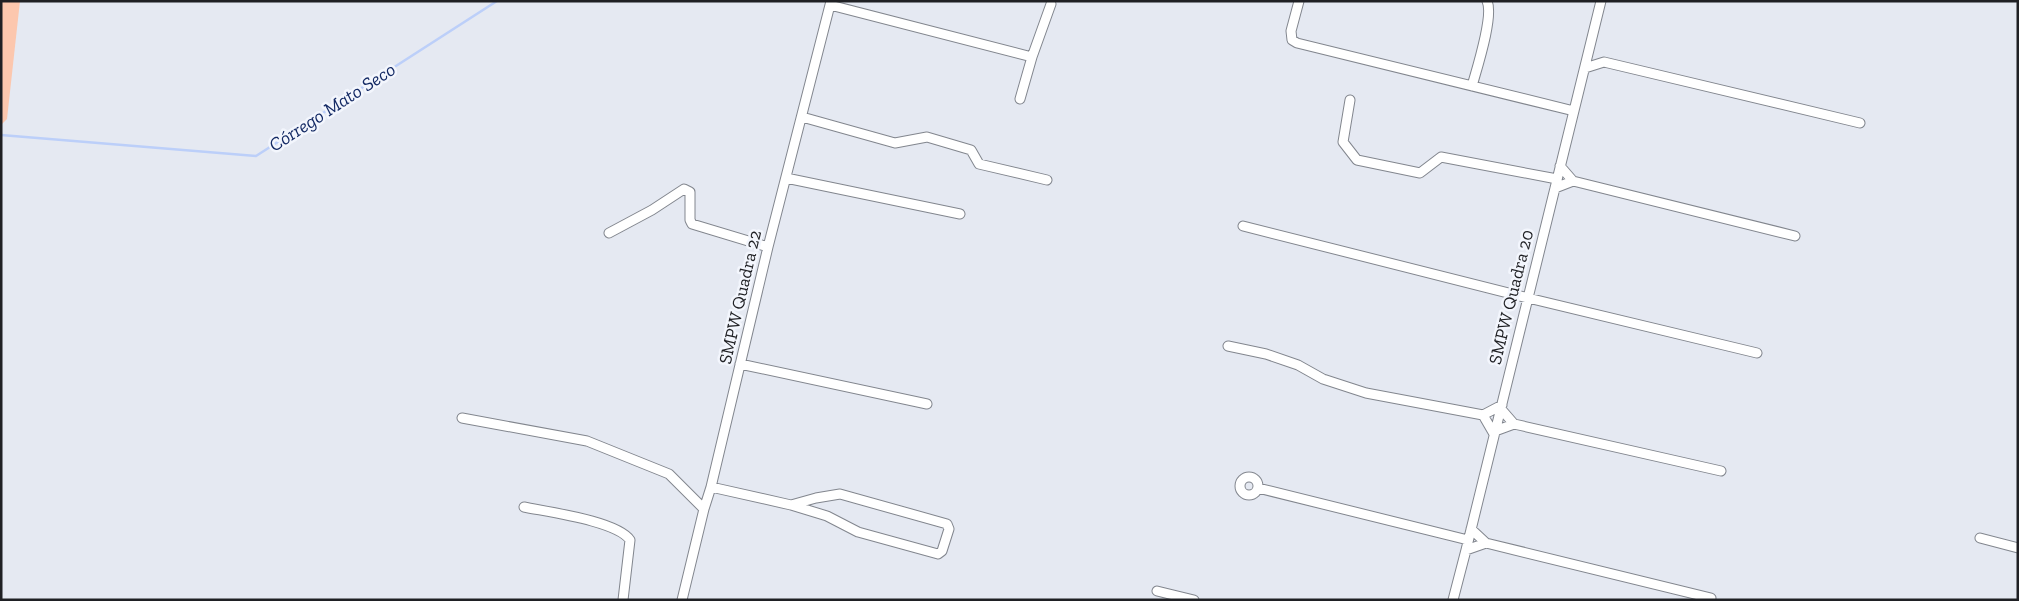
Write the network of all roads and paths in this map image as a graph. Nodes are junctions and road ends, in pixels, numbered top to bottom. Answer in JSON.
{"nodes":[{"id":1,"x":1299,"y":1,"type":"edge"},
{"id":2,"x":1487,"y":1,"type":"edge"},
{"id":3,"x":1601,"y":1,"type":"edge"},
{"id":4,"x":831,"y":3,"type":"edge"},
{"id":5,"x":1051,"y":4,"type":"dead end"},
{"id":6,"x":1591,"y":46,"type":"junction"},
{"id":7,"x":1032,"y":57,"type":"junction"},
{"id":8,"x":1604,"y":62,"type":"junction"},
{"id":9,"x":1585,"y":68,"type":"junction"},
{"id":10,"x":1472,"y":86,"type":"junction"},
{"id":11,"x":1020,"y":99,"type":"dead end"},
{"id":12,"x":1350,"y":100,"type":"dead end"},
{"id":13,"x":1574,"y":112,"type":"junction"},
{"id":14,"x":802,"y":117,"type":"junction"},
{"id":15,"x":1860,"y":123,"type":"dead end"},
{"id":16,"x":1560,"y":166,"type":"junction"},
{"id":17,"x":786,"y":178,"type":"junction"},
{"id":18,"x":1046,"y":180,"type":"dead end"},
{"id":19,"x":1573,"y":181,"type":"junction"},
{"id":20,"x":1556,"y":184,"type":"junction"},
{"id":21,"x":960,"y":214,"type":"dead end"},
{"id":22,"x":1243,"y":226,"type":"dead end"},
{"id":23,"x":609,"y":233,"type":"dead end"},
{"id":24,"x":1795,"y":236,"type":"dead end"},
{"id":25,"x":768,"y":247,"type":"junction"},
{"id":26,"x":1528,"y":298,"type":"junction"},
{"id":27,"x":1228,"y":346,"type":"dead end"},
{"id":28,"x":1757,"y":353,"type":"dead end"},
{"id":29,"x":740,"y":364,"type":"junction"},
{"id":30,"x":927,"y":404,"type":"dead end"},
{"id":31,"x":1501,"y":407,"type":"junction"},
{"id":32,"x":1483,"y":414,"type":"junction"},
{"id":33,"x":462,"y":418,"type":"dead end"},
{"id":34,"x":1514,"y":424,"type":"junction"},
{"id":35,"x":1494,"y":432,"type":"junction"},
{"id":36,"x":1720,"y":471,"type":"dead end"},
{"id":37,"x":711,"y":487,"type":"junction"},
{"id":38,"x":1258,"y":488,"type":"dead end"},
{"id":39,"x":791,"y":505,"type":"junction"},
{"id":40,"x":524,"y":507,"type":"dead end"},
{"id":41,"x":704,"y":509,"type":"junction"},
{"id":42,"x":1471,"y":529,"type":"junction"},
{"id":43,"x":1980,"y":538,"type":"dead end"},
{"id":44,"x":1468,"y":540,"type":"junction"},
{"id":45,"x":1486,"y":543,"type":"junction"},
{"id":46,"x":2018,"y":548,"type":"edge"},
{"id":47,"x":1466,"y":550,"type":"junction"},
{"id":48,"x":1157,"y":591,"type":"dead end"},
{"id":49,"x":1711,"y":598,"type":"dead end"},
{"id":50,"x":623,"y":600,"type":"edge"},
{"id":51,"x":682,"y":600,"type":"edge"},
{"id":52,"x":1194,"y":600,"type":"edge"},
{"id":53,"x":1453,"y":600,"type":"edge"}],
"edges":[{"from":1,"to":10,"type":"street"},
{"from":2,"to":10,"type":"street"},
{"from":3,"to":6,"type":"street","name":"SMPW Quadra 20"},
{"from":4,"to":7,"type":"street"},
{"from":4,"to":14,"type":"street","name":"SMPW Quadra 22"},
{"from":5,"to":7,"type":"street"},
{"from":6,"to":8,"type":"street"},
{"from":6,"to":9,"type":"street","name":"SMPW Quadra 20"},
{"from":7,"to":11,"type":"street"},
{"from":8,"to":9,"type":"street"},
{"from":8,"to":15,"type":"street"},
{"from":9,"to":13,"type":"street","name":"SMPW Quadra 20"},
{"from":10,"to":13,"type":"street"},
{"from":12,"to":20,"type":"street"},
{"from":13,"to":16,"type":"street","name":"SMPW Quadra 20"},
{"from":14,"to":17,"type":"street","name":"SMPW Quadra 22"},
{"from":14,"to":18,"type":"street"},
{"from":16,"to":19,"type":"street"},
{"from":16,"to":20,"type":"street","name":"SMPW Quadra 20"},
{"from":17,"to":21,"type":"street"},
{"from":17,"to":25,"type":"street","name":"SMPW Quadra 22"},
{"from":19,"to":20,"type":"street"},
{"from":19,"to":24,"type":"street"},
{"from":20,"to":26,"type":"street","name":"SMPW Quadra 20"},
{"from":22,"to":26,"type":"street"},
{"from":23,"to":25,"type":"street"},
{"from":25,"to":29,"type":"street","name":"SMPW Quadra 22"},
{"from":26,"to":28,"type":"street"},
{"from":26,"to":31,"type":"street","name":"SMPW Quadra 20"},
{"from":27,"to":32,"type":"street"},
{"from":29,"to":30,"type":"street"},
{"from":29,"to":37,"type":"street","name":"SMPW Quadra 22"},
{"from":31,"to":32,"type":"street"},
{"from":31,"to":34,"type":"street"},
{"from":31,"to":35,"type":"street","name":"SMPW Quadra 20"},
{"from":32,"to":35,"type":"street"},
{"from":33,"to":41,"type":"street"},
{"from":34,"to":35,"type":"street"},
{"from":34,"to":36,"type":"street"},
{"from":35,"to":42,"type":"street","name":"SMPW Quadra 20"},
{"from":37,"to":39,"type":"street"},
{"from":37,"to":41,"type":"street","name":"SMPW Quadra 22"},
{"from":38,"to":44,"type":"street"},
{"from":39,"to":39,"type":"street"},
{"from":40,"to":50,"type":"street"},
{"from":41,"to":51,"type":"street","name":"SMPW Quadra 22"},
{"from":42,"to":44,"type":"street","name":"SMPW Quadra 20"},
{"from":42,"to":45,"type":"street"},
{"from":43,"to":46,"type":"street"},
{"from":44,"to":47,"type":"street","name":"SMPW Quadra 20"},
{"from":45,"to":47,"type":"street"},
{"from":45,"to":49,"type":"street"},
{"from":47,"to":53,"type":"street","name":"SMPW Quadra 20"},
{"from":48,"to":52,"type":"street"}]}
